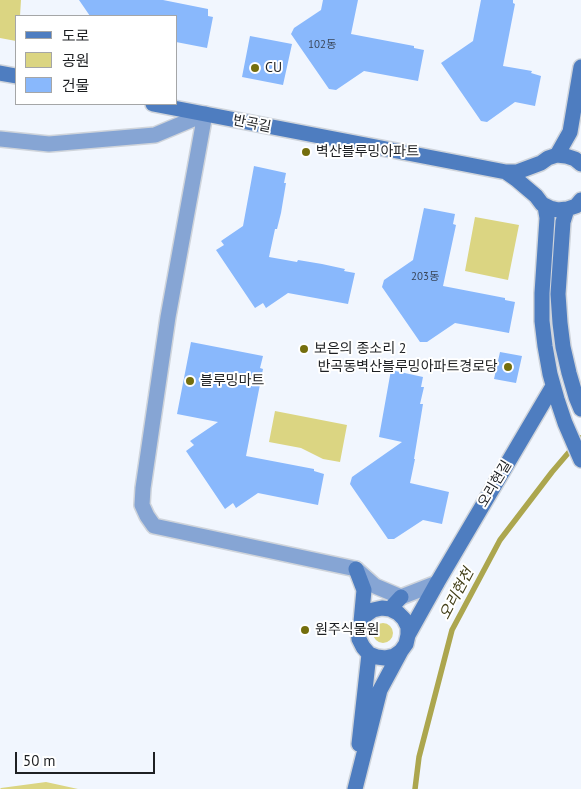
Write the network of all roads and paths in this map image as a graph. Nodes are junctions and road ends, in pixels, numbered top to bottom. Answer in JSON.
{"nodes":[{"id":1,"x":581,"y":67,"type":"edge"},
{"id":2,"x":0,"y":72,"type":"edge"},
{"id":3,"x":15,"y":76,"type":"edge"},
{"id":4,"x":158,"y":105,"type":"edge"},
{"id":5,"x":205,"y":114,"type":"junction"},
{"id":6,"x":570,"y":132,"type":"junction"},
{"id":7,"x":0,"y":139,"type":"edge"},
{"id":8,"x":557,"y":155,"type":"junction"},
{"id":9,"x":578,"y":162,"type":"edge"},
{"id":10,"x":541,"y":163,"type":"junction"},
{"id":11,"x":506,"y":172,"type":"junction"},
{"id":12,"x":581,"y":200,"type":"edge"},
{"id":13,"x":541,"y":201,"type":"junction"},
{"id":14,"x":567,"y":209,"type":"junction"},
{"id":15,"x":555,"y":393,"type":"junction"},
{"id":16,"x":581,"y":409,"type":"edge"},
{"id":17,"x":581,"y":460,"type":"edge"},
{"id":18,"x":356,"y":569,"type":"junction"},
{"id":19,"x":436,"y":583,"type":"junction"},
{"id":20,"x":402,"y":597,"type":"junction"},
{"id":21,"x":390,"y":609,"type":"junction"},
{"id":22,"x":361,"y":622,"type":"junction"},
{"id":23,"x":408,"y":636,"type":"junction"},
{"id":24,"x":401,"y":651,"type":"junction"},
{"id":25,"x":369,"y":654,"type":"junction"},
{"id":26,"x":354,"y":789,"type":"edge"}],
"edges":[{"from":1,"to":6,"type":"street"},
{"from":2,"to":3,"type":"street"},
{"from":4,"to":5,"type":"street","name":"반곡길"},
{"from":5,"to":7,"type":"street"},
{"from":5,"to":11,"type":"street","name":"반곡길"},
{"from":5,"to":18,"type":"street"},
{"from":6,"to":8,"type":"street"},
{"from":6,"to":9,"type":"street"},
{"from":8,"to":9,"type":"street"},
{"from":8,"to":10,"type":"street"},
{"from":10,"to":11,"type":"street"},
{"from":10,"to":13,"type":"street"},
{"from":11,"to":13,"type":"street"},
{"from":12,"to":14,"type":"street"},
{"from":13,"to":14,"type":"street"},
{"from":13,"to":15,"type":"street"},
{"from":14,"to":16,"type":"street"},
{"from":15,"to":17,"type":"street"},
{"from":15,"to":19,"type":"street","name":"오리현길"},
{"from":18,"to":20,"type":"street"},
{"from":18,"to":22,"type":"street"},
{"from":19,"to":20,"type":"street"},
{"from":19,"to":23,"type":"street","name":"오리현길"},
{"from":20,"to":21,"type":"street"},
{"from":21,"to":22,"type":"street"},
{"from":21,"to":23,"type":"street"},
{"from":22,"to":25,"type":"street"},
{"from":23,"to":24,"type":"street"},
{"from":24,"to":25,"type":"street"},
{"from":24,"to":26,"type":"street"},
{"from":25,"to":26,"type":"street"}]}
